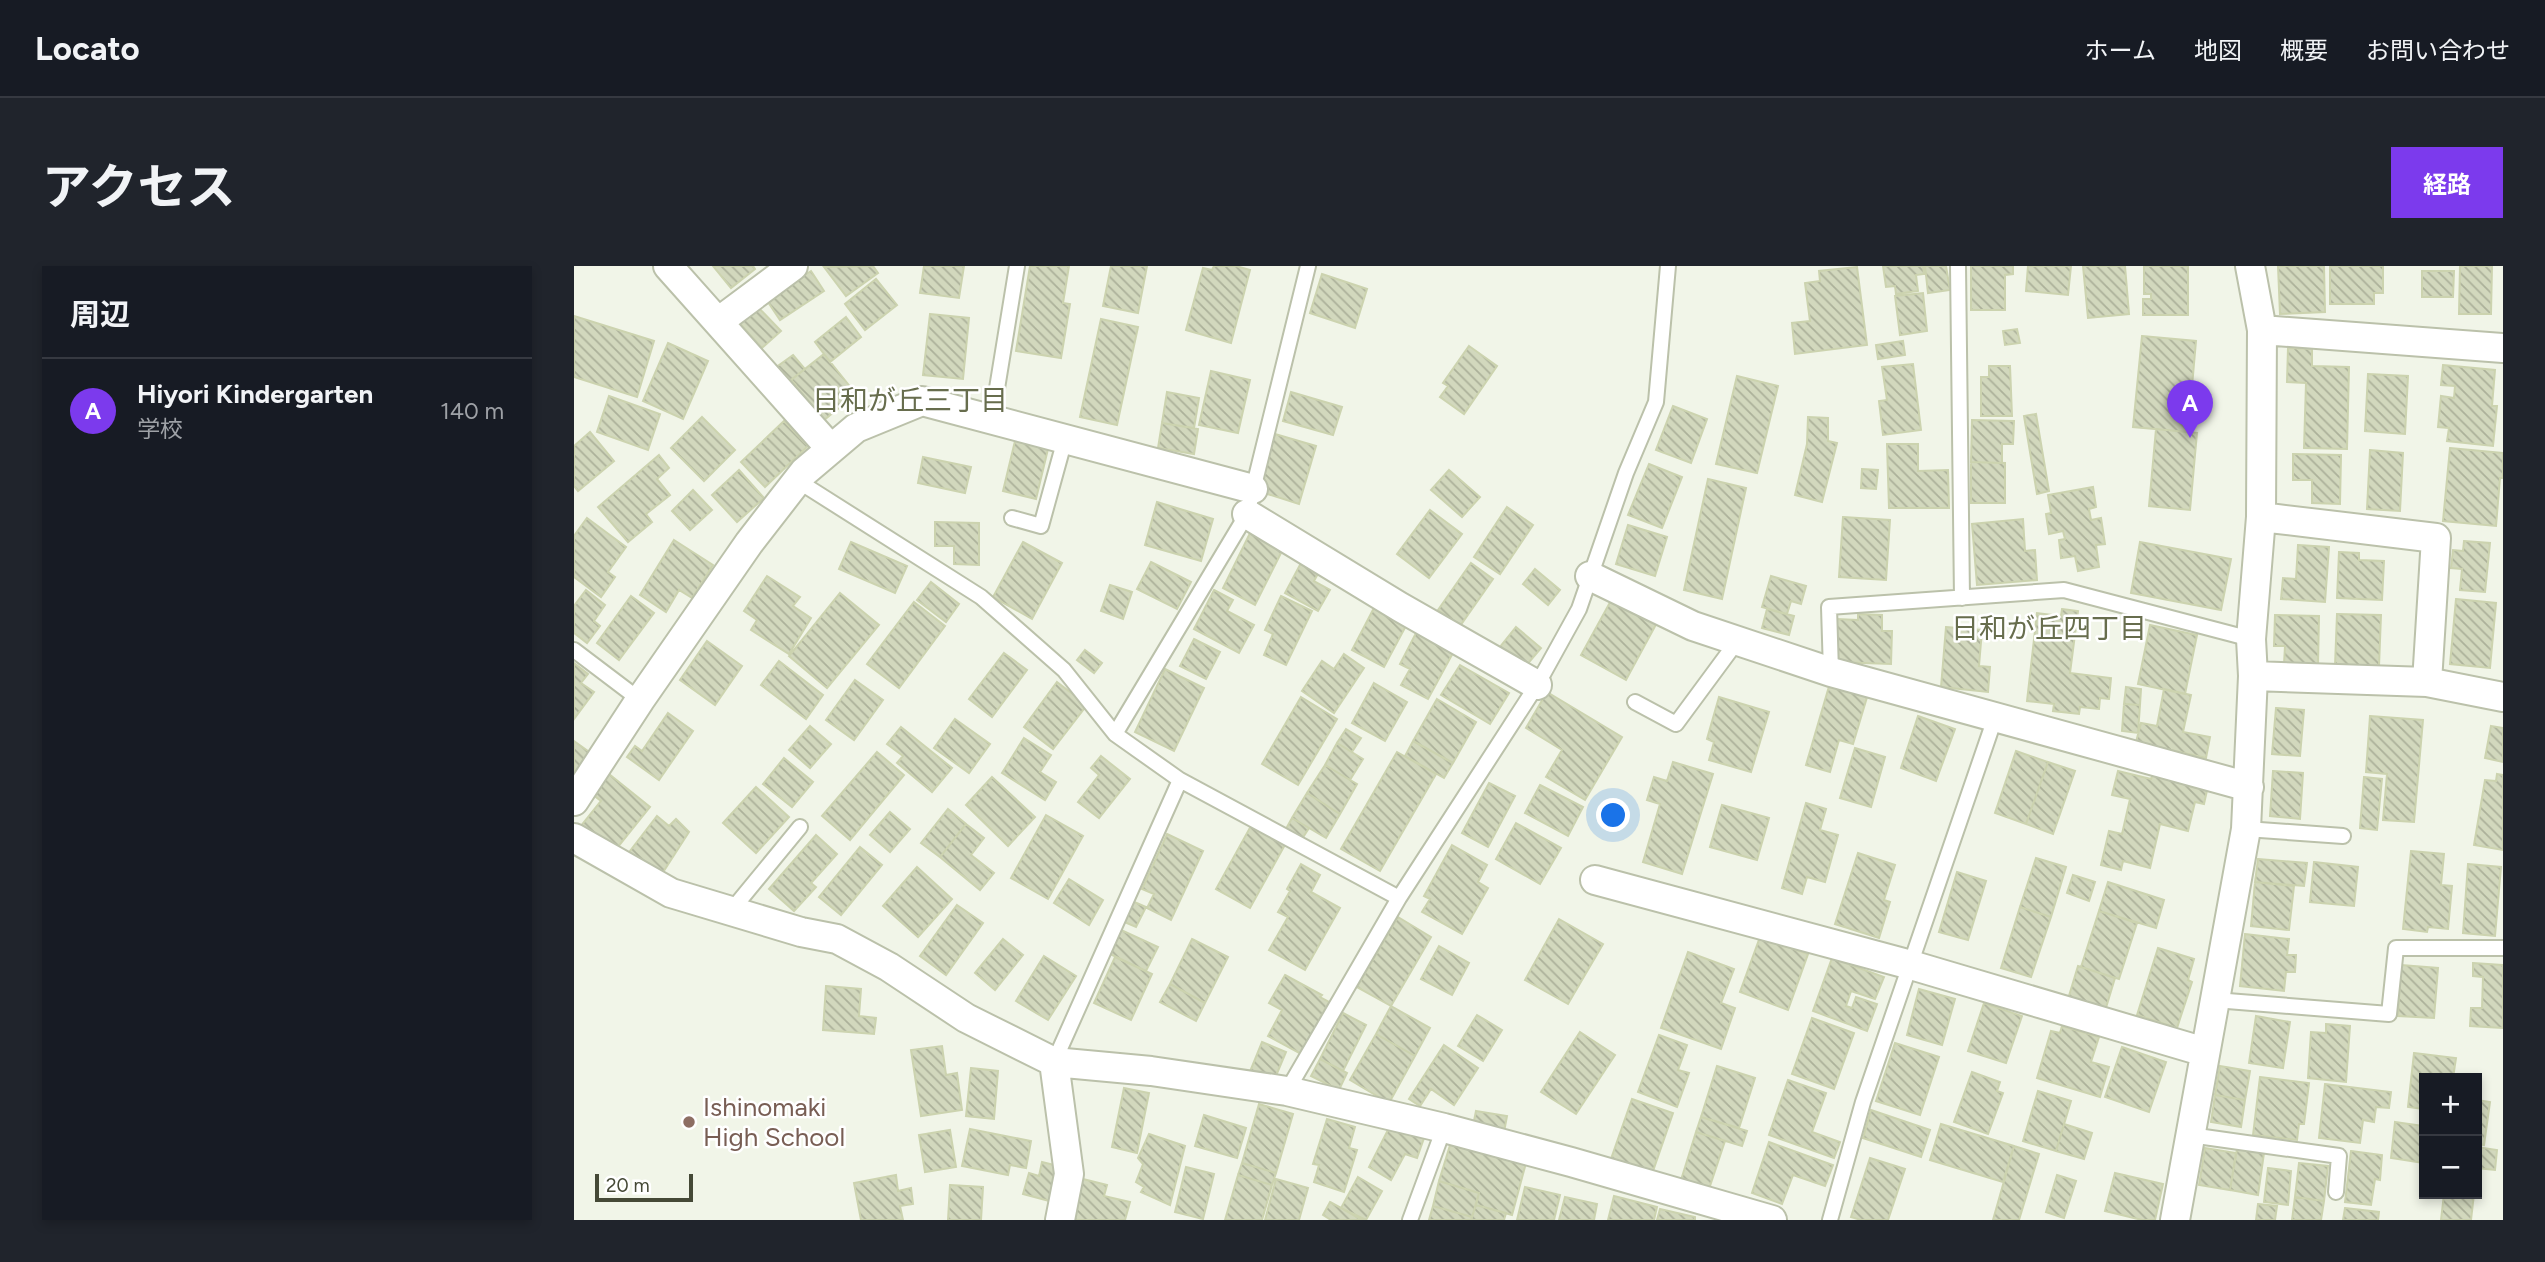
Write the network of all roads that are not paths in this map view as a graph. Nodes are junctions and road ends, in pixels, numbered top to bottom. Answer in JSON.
{"nodes":[{"id":1,"x":668,"y":266,"type":"edge"},
{"id":2,"x":793,"y":266,"type":"edge"},
{"id":3,"x":1017,"y":266,"type":"edge"},
{"id":4,"x":1308,"y":266,"type":"edge"},
{"id":5,"x":1668,"y":266,"type":"edge"},
{"id":6,"x":1958,"y":266,"type":"edge"},
{"id":7,"x":2250,"y":266,"type":"edge"},
{"id":8,"x":719,"y":322,"type":"junction"},
{"id":9,"x":2262,"y":330,"type":"junction"},
{"id":10,"x":2503,"y":348,"type":"edge"},
{"id":11,"x":992,"y":419,"type":"junction"},
{"id":12,"x":1065,"y":439,"type":"junction"},
{"id":13,"x":831,"y":449,"type":"junction"},
{"id":14,"x":798,"y":481,"type":"junction"},
{"id":15,"x":1250,"y":502,"type":"junction"},
{"id":16,"x":2261,"y":517,"type":"junction"},
{"id":17,"x":1012,"y":518,"type":"dead end"},
{"id":18,"x":1590,"y":576,"type":"junction"},
{"id":19,"x":1962,"y":598,"type":"junction"},
{"id":20,"x":2251,"y":639,"type":"junction"},
{"id":21,"x":1738,"y":640,"type":"junction"},
{"id":22,"x":574,"y":650,"type":"edge"},
{"id":23,"x":1831,"y":672,"type":"junction"},
{"id":24,"x":2253,"y":676,"type":"junction"},
{"id":25,"x":2427,"y":682,"type":"junction"},
{"id":26,"x":1537,"y":685,"type":"junction"},
{"id":27,"x":2503,"y":697,"type":"edge"},
{"id":28,"x":640,"y":700,"type":"junction"},
{"id":29,"x":1635,"y":702,"type":"dead end"},
{"id":30,"x":1995,"y":718,"type":"junction"},
{"id":31,"x":1115,"y":734,"type":"junction"},
{"id":32,"x":1180,"y":780,"type":"junction"},
{"id":33,"x":2249,"y":787,"type":"junction"},
{"id":34,"x":574,"y":801,"type":"edge"},
{"id":35,"x":800,"y":827,"type":"dead end"},
{"id":36,"x":2246,"y":829,"type":"junction"},
{"id":37,"x":2343,"y":836,"type":"dead end"},
{"id":38,"x":574,"y":838,"type":"edge"},
{"id":39,"x":1595,"y":880,"type":"dead end"},
{"id":40,"x":1399,"y":898,"type":"junction"},
{"id":41,"x":731,"y":911,"type":"junction"},
{"id":42,"x":2503,"y":948,"type":"edge"},
{"id":43,"x":1911,"y":965,"type":"junction"},
{"id":44,"x":2215,"y":1000,"type":"junction"},
{"id":45,"x":2205,"y":1052,"type":"junction"},
{"id":46,"x":1054,"y":1062,"type":"junction"},
{"id":47,"x":1287,"y":1091,"type":"junction"},
{"id":48,"x":1444,"y":1128,"type":"junction"},
{"id":49,"x":2190,"y":1135,"type":"junction"},
{"id":50,"x":2336,"y":1192,"type":"dead end"},
{"id":51,"x":1060,"y":1220,"type":"edge"},
{"id":52,"x":1410,"y":1220,"type":"edge"},
{"id":53,"x":1772,"y":1220,"type":"edge"},
{"id":54,"x":1830,"y":1220,"type":"edge"},
{"id":55,"x":2175,"y":1220,"type":"edge"}],
"edges":[{"from":1,"to":8,"type":"street"},
{"from":2,"to":8,"type":"street"},
{"from":3,"to":11,"type":"lane"},
{"from":4,"to":15,"type":"lane"},
{"from":5,"to":18,"type":"lane"},
{"from":6,"to":19,"type":"lane"},
{"from":7,"to":9,"type":"street"},
{"from":8,"to":13,"type":"street"},
{"from":9,"to":10,"type":"street"},
{"from":9,"to":16,"type":"street"},
{"from":11,"to":12,"type":"street"},
{"from":11,"to":13,"type":"street"},
{"from":12,"to":15,"type":"street"},
{"from":12,"to":17,"type":"lane"},
{"from":13,"to":14,"type":"street"},
{"from":14,"to":28,"type":"street"},
{"from":14,"to":31,"type":"lane"},
{"from":15,"to":26,"type":"street"},
{"from":15,"to":31,"type":"lane"},
{"from":16,"to":20,"type":"street"},
{"from":16,"to":25,"type":"street"},
{"from":18,"to":21,"type":"street"},
{"from":18,"to":26,"type":"lane"},
{"from":19,"to":20,"type":"lane"},
{"from":19,"to":23,"type":"lane"},
{"from":20,"to":24,"type":"street"},
{"from":21,"to":23,"type":"street"},
{"from":21,"to":29,"type":"lane"},
{"from":22,"to":28,"type":"lane"},
{"from":23,"to":30,"type":"street"},
{"from":24,"to":25,"type":"street"},
{"from":24,"to":33,"type":"street"},
{"from":25,"to":27,"type":"street"},
{"from":26,"to":40,"type":"lane"},
{"from":28,"to":34,"type":"street"},
{"from":30,"to":33,"type":"street"},
{"from":30,"to":43,"type":"lane"},
{"from":31,"to":32,"type":"lane"},
{"from":32,"to":40,"type":"lane"},
{"from":32,"to":46,"type":"lane"},
{"from":33,"to":36,"type":"street"},
{"from":35,"to":41,"type":"lane"},
{"from":36,"to":37,"type":"lane"},
{"from":36,"to":44,"type":"street"},
{"from":38,"to":41,"type":"street"},
{"from":39,"to":43,"type":"street"},
{"from":40,"to":47,"type":"lane"},
{"from":41,"to":46,"type":"street"},
{"from":42,"to":44,"type":"lane"},
{"from":43,"to":45,"type":"street"},
{"from":43,"to":54,"type":"lane"},
{"from":44,"to":45,"type":"street"},
{"from":45,"to":49,"type":"street"},
{"from":46,"to":47,"type":"street"},
{"from":46,"to":51,"type":"street"},
{"from":47,"to":48,"type":"street"},
{"from":48,"to":52,"type":"lane"},
{"from":48,"to":53,"type":"street"},
{"from":49,"to":50,"type":"lane"},
{"from":49,"to":55,"type":"street"}]}
